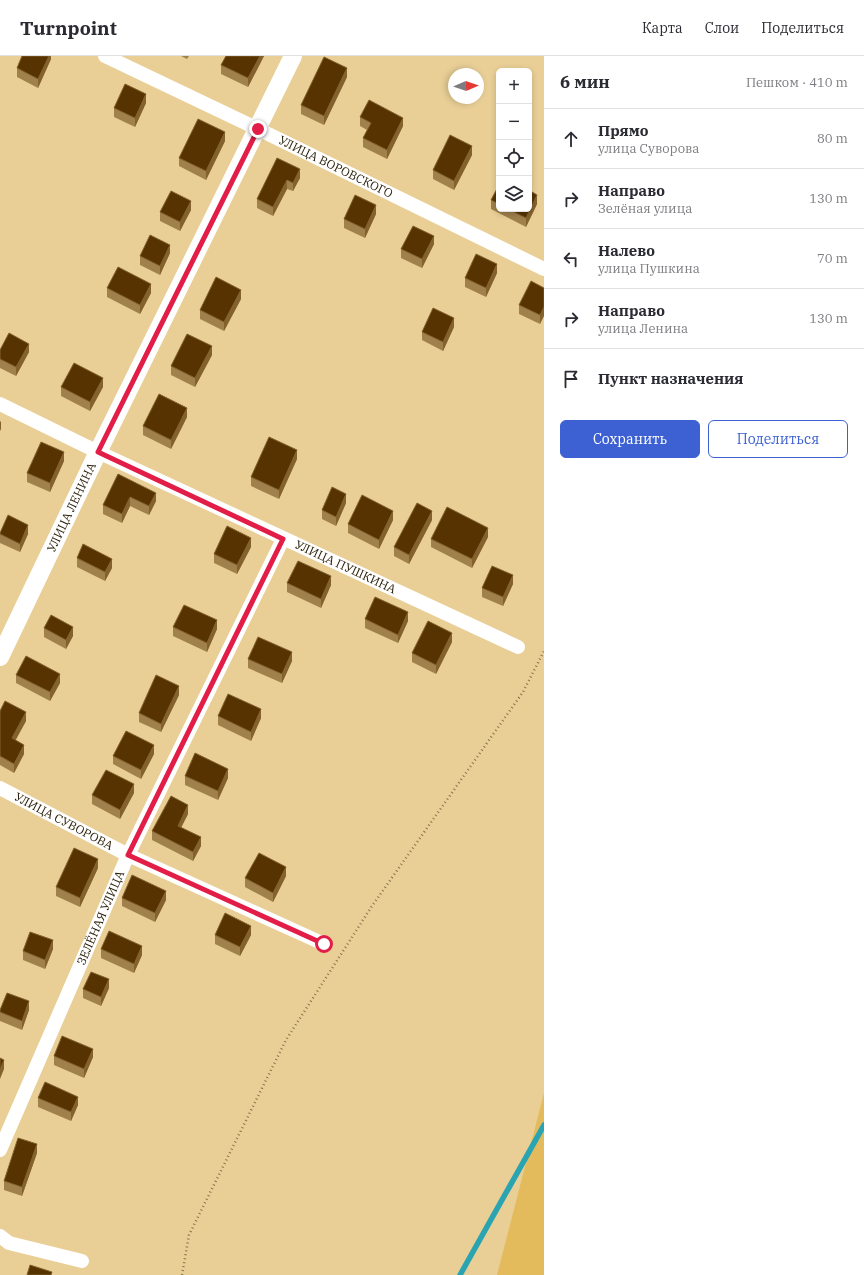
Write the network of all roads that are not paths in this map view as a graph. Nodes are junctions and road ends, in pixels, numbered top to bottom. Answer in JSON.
{"nodes":[{"id":1,"x":104,"y":56,"type":"edge"},
{"id":2,"x":293,"y":56,"type":"edge"},
{"id":3,"x":258,"y":129,"type":"junction"},
{"id":4,"x":544,"y":269,"type":"edge"},
{"id":5,"x":0,"y":404,"type":"edge"},
{"id":6,"x":98,"y":452,"type":"junction"},
{"id":7,"x":283,"y":539,"type":"junction"},
{"id":8,"x":518,"y":647,"type":"dead end"},
{"id":9,"x":0,"y":657,"type":"edge"},
{"id":10,"x":0,"y":788,"type":"edge"},
{"id":11,"x":128,"y":855,"type":"junction"},
{"id":12,"x":324,"y":944,"type":"dead end"},
{"id":13,"x":0,"y":1150,"type":"edge"},
{"id":14,"x":0,"y":1236,"type":"edge"},
{"id":15,"x":82,"y":1261,"type":"dead end"}],
"edges":[{"from":1,"to":3,"type":"street","name":"УЛИЦА ВОРОВСКОГО"},
{"from":2,"to":3,"type":"street","name":"УЛИЦА ЛЕНИНА"},
{"from":3,"to":4,"type":"street","name":"УЛИЦА ВОРОВСКОГО"},
{"from":3,"to":6,"type":"street","name":"УЛИЦА ЛЕНИНА"},
{"from":5,"to":6,"type":"street","name":"УЛИЦА ПУШКИНА"},
{"from":6,"to":7,"type":"street","name":"УЛИЦА ПУШКИНА"},
{"from":6,"to":9,"type":"street","name":"УЛИЦА ЛЕНИНА"},
{"from":7,"to":8,"type":"street","name":"УЛИЦА ПУШКИНА"},
{"from":7,"to":11,"type":"street","name":"ЗЕЛЁНАЯ УЛИЦА"},
{"from":10,"to":11,"type":"street","name":"УЛИЦА СУВОРОВА"},
{"from":11,"to":12,"type":"street","name":"УЛИЦА СУВОРОВА"},
{"from":11,"to":13,"type":"street","name":"ЗЕЛЁНАЯ УЛИЦА"},
{"from":14,"to":15,"type":"street"}]}
